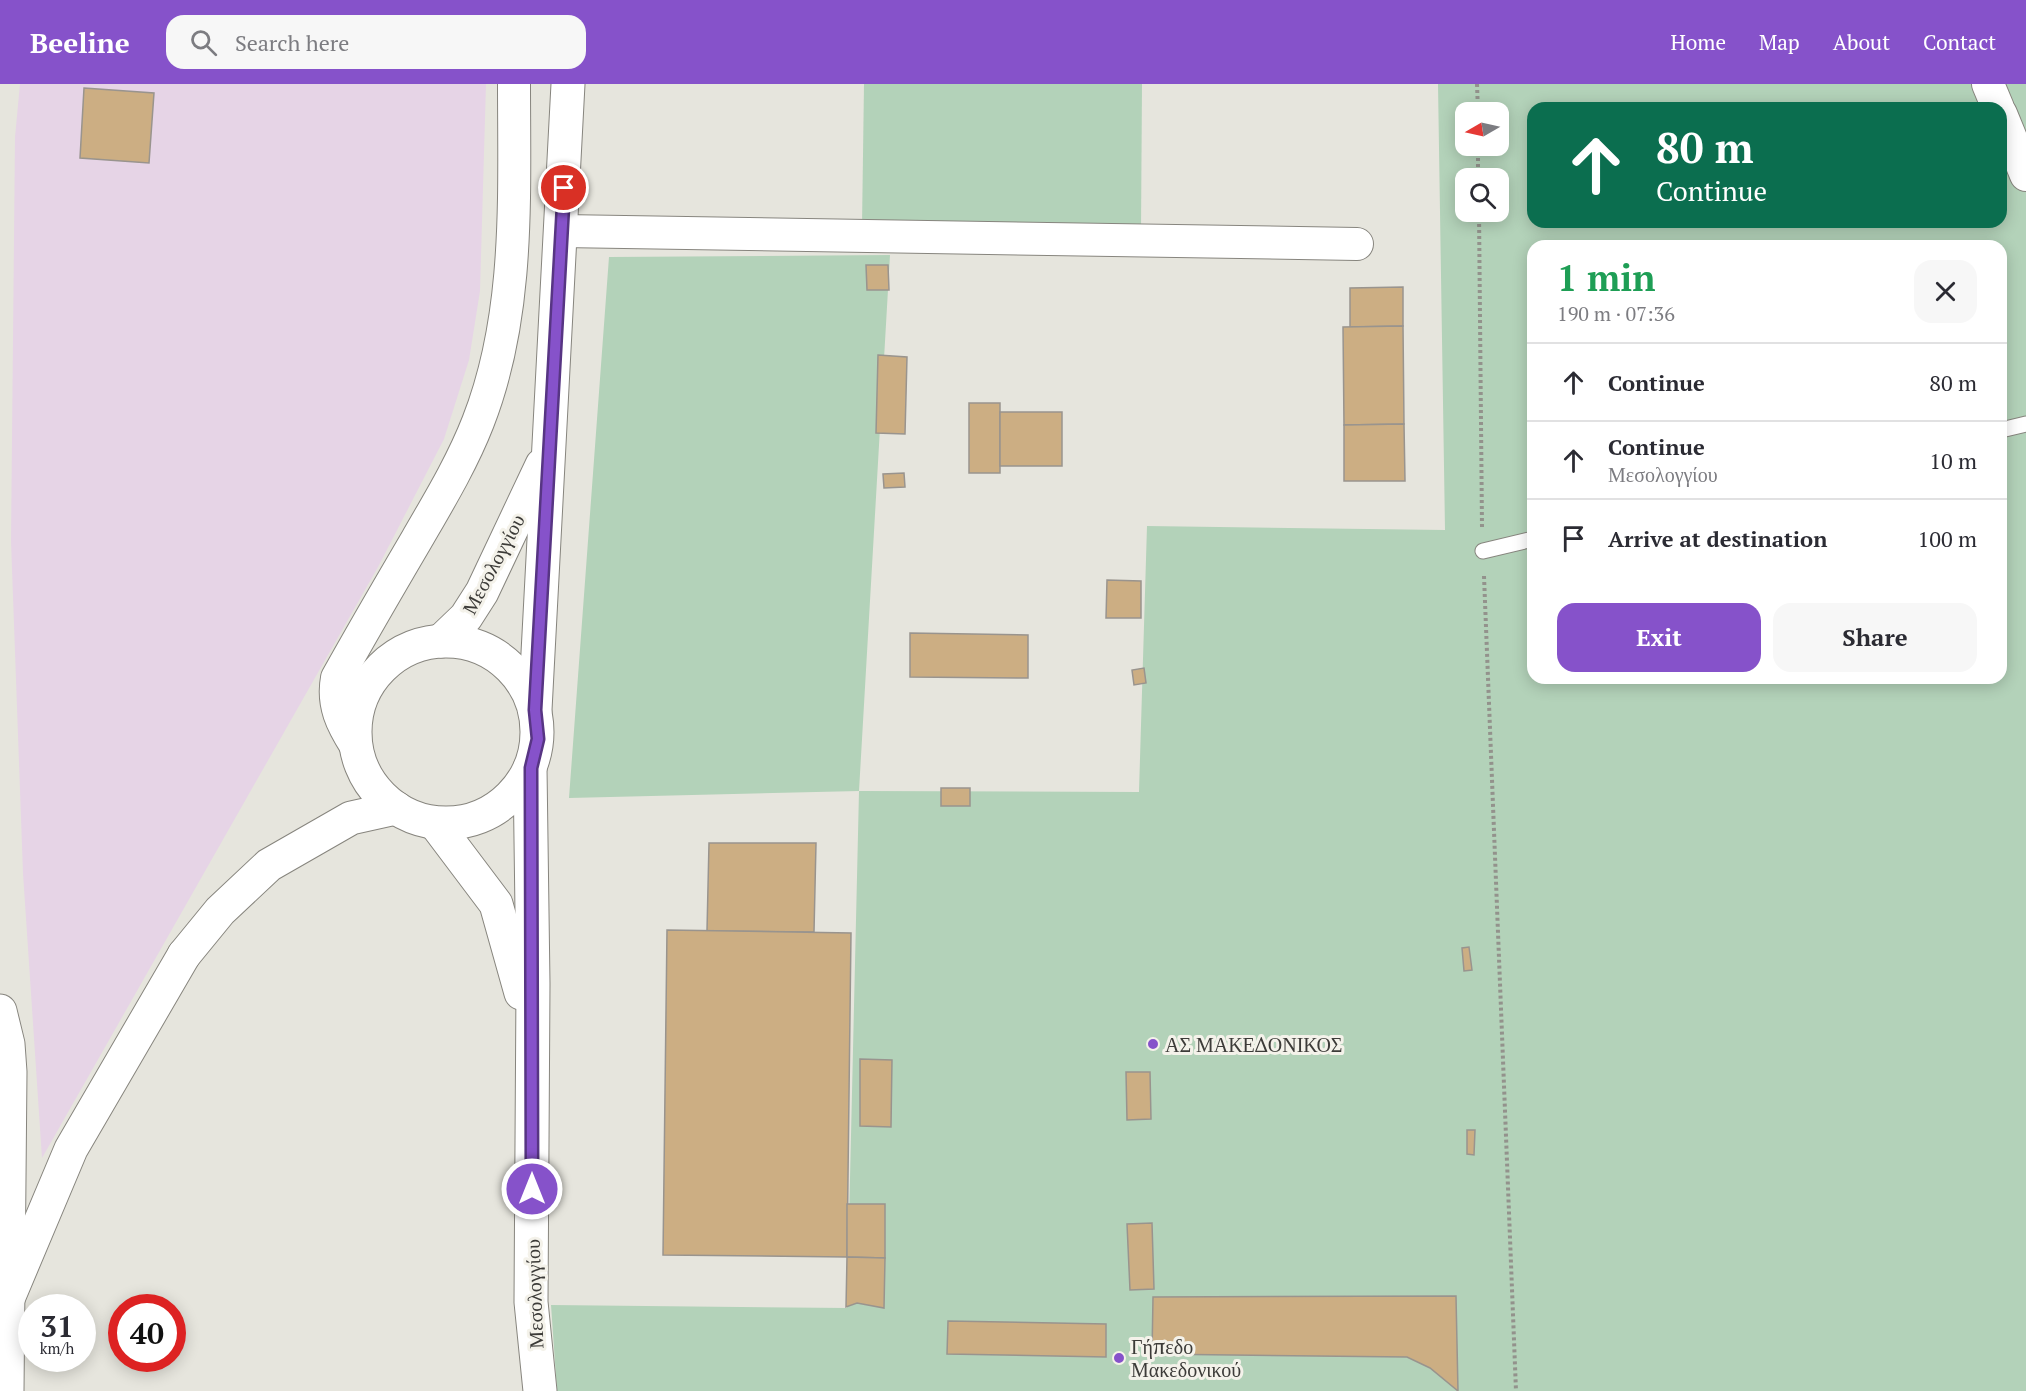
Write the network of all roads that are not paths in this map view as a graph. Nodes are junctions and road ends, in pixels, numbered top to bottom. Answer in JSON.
{"nodes":[{"id":1,"x":514,"y":84,"type":"edge"},
{"id":2,"x":568,"y":84,"type":"edge"},
{"id":3,"x":1988,"y":84,"type":"edge"},
{"id":4,"x":1996,"y":102,"type":"edge"},
{"id":5,"x":2007,"y":129,"type":"edge"},
{"id":6,"x":2026,"y":175,"type":"edge"},
{"id":7,"x":562,"y":231,"type":"junction"},
{"id":8,"x":1357,"y":244,"type":"dead end"},
{"id":9,"x":2026,"y":424,"type":"edge"},
{"id":10,"x":2007,"y":429,"type":"edge"},
{"id":11,"x":550,"y":446,"type":"junction"},
{"id":12,"x":1527,"y":540,"type":"edge"},
{"id":13,"x":1483,"y":551,"type":"road end"},
{"id":14,"x":441,"y":641,"type":"junction"},
{"id":15,"x":535,"y":710,"type":"junction"},
{"id":16,"x":356,"y":746,"type":"junction"},
{"id":17,"x":531,"y":768,"type":"junction"},
{"id":18,"x":396,"y":808,"type":"junction"},
{"id":19,"x":435,"y":823,"type":"junction"},
{"id":20,"x":0,"y":1011,"type":"edge"},
{"id":21,"x":532,"y":1053,"type":"junction"},
{"id":22,"x":7,"y":1301,"type":"junction"},
{"id":23,"x":7,"y":1391,"type":"edge"},
{"id":24,"x":540,"y":1391,"type":"edge"}],
"edges":[{"from":1,"to":16,"type":"street"},
{"from":2,"to":7,"type":"main road","name":"Μεσολογγίου"},
{"from":3,"to":4,"type":"street"},
{"from":5,"to":6,"type":"street"},
{"from":7,"to":8,"type":"street"},
{"from":7,"to":11,"type":"main road","name":"Μεσολογγίου"},
{"from":9,"to":10,"type":"lane"},
{"from":11,"to":14,"type":"main road","name":"Μεσολογγίου"},
{"from":11,"to":15,"type":"main road","name":"Μεσολογγίου"},
{"from":12,"to":13,"type":"lane"},
{"from":14,"to":15,"type":"main road"},
{"from":14,"to":16,"type":"main road"},
{"from":15,"to":17,"type":"main road"},
{"from":16,"to":18,"type":"main road"},
{"from":17,"to":19,"type":"main road"},
{"from":17,"to":21,"type":"main road","name":"Μεσολογγίου"},
{"from":18,"to":19,"type":"main road"},
{"from":18,"to":22,"type":"main road"},
{"from":19,"to":21,"type":"main road","name":"Μεσολογγίου"},
{"from":20,"to":22,"type":"main road"},
{"from":21,"to":24,"type":"main road","name":"Μεσολογγίου"},
{"from":22,"to":23,"type":"main road"}]}
